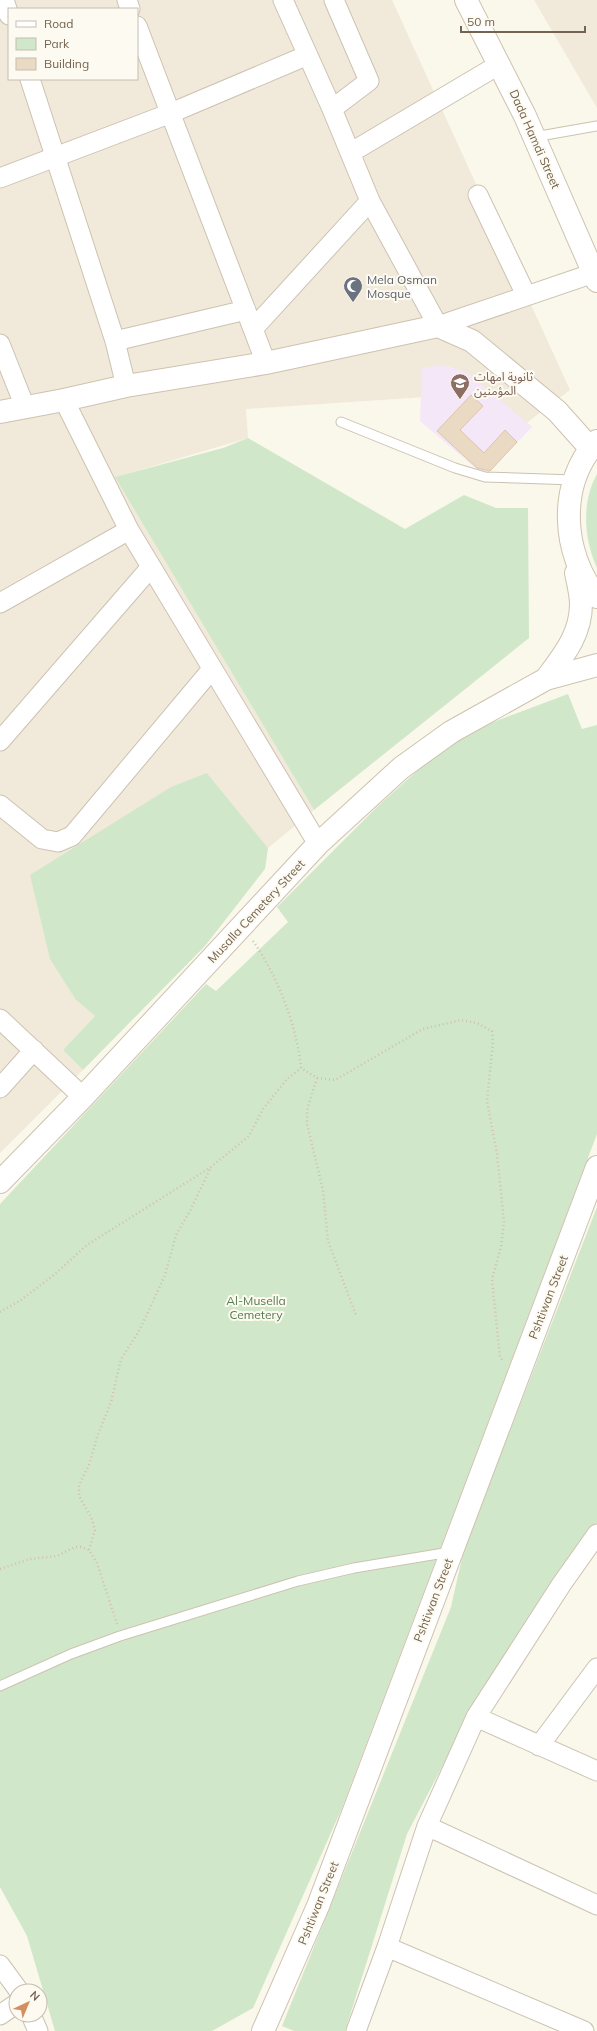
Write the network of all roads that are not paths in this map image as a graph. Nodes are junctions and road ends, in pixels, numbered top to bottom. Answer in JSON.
{"nodes":[{"id":1,"x":4,"y":0,"type":"edge"},
{"id":2,"x":283,"y":0,"type":"edge"},
{"id":3,"x":334,"y":0,"type":"edge"},
{"id":4,"x":466,"y":0,"type":"edge"},
{"id":5,"x":8,"y":12,"type":"edge"},
{"id":6,"x":138,"y":29,"type":"edge"},
{"id":7,"x":308,"y":55,"type":"junction"},
{"id":8,"x":500,"y":64,"type":"junction"},
{"id":9,"x":30,"y":80,"type":"edge"},
{"id":10,"x":332,"y":109,"type":"junction"},
{"id":11,"x":171,"y":113,"type":"junction"},
{"id":12,"x":597,"y":126,"type":"edge"},
{"id":13,"x":534,"y":137,"type":"junction"},
{"id":14,"x":350,"y":153,"type":"junction"},
{"id":15,"x":55,"y":157,"type":"junction"},
{"id":16,"x":0,"y":178,"type":"edge"},
{"id":17,"x":478,"y":195,"type":"dead end"},
{"id":18,"x":370,"y":201,"type":"junction"},
{"id":19,"x":596,"y":276,"type":"edge"},
{"id":20,"x":526,"y":295,"type":"junction"},
{"id":21,"x":246,"y":310,"type":"junction"},
{"id":22,"x":438,"y":326,"type":"junction"},
{"id":23,"x":253,"y":329,"type":"junction"},
{"id":24,"x":115,"y":341,"type":"junction"},
{"id":25,"x":0,"y":344,"type":"edge"},
{"id":26,"x":266,"y":363,"type":"junction"},
{"id":27,"x":126,"y":386,"type":"junction"},
{"id":28,"x":64,"y":400,"type":"junction"},
{"id":29,"x":25,"y":407,"type":"junction"},
{"id":30,"x":0,"y":412,"type":"edge"},
{"id":31,"x":341,"y":422,"type":"dead end"},
{"id":32,"x":594,"y":445,"type":"edge"},
{"id":33,"x":574,"y":480,"type":"junction"},
{"id":34,"x":129,"y":530,"type":"junction"},
{"id":35,"x":572,"y":550,"type":"junction"},
{"id":36,"x":151,"y":567,"type":"junction"},
{"id":37,"x":597,"y":597,"type":"edge"},
{"id":38,"x":0,"y":603,"type":"edge"},
{"id":39,"x":597,"y":665,"type":"edge"},
{"id":40,"x":212,"y":669,"type":"junction"},
{"id":41,"x":546,"y":679,"type":"junction"},
{"id":42,"x":0,"y":741,"type":"edge"},
{"id":43,"x":0,"y":806,"type":"edge"},
{"id":44,"x":318,"y":844,"type":"junction"},
{"id":45,"x":0,"y":1019,"type":"edge"},
{"id":46,"x":34,"y":1050,"type":"junction"},
{"id":47,"x":0,"y":1088,"type":"edge"},
{"id":48,"x":84,"y":1097,"type":"junction"},
{"id":49,"x":597,"y":1167,"type":"edge"},
{"id":50,"x":0,"y":1182,"type":"edge"},
{"id":51,"x":597,"y":1534,"type":"edge"},
{"id":52,"x":451,"y":1552,"type":"junction"},
{"id":53,"x":597,"y":1668,"type":"edge"},
{"id":54,"x":0,"y":1686,"type":"edge"},
{"id":55,"x":476,"y":1717,"type":"junction"},
{"id":56,"x":539,"y":1746,"type":"junction"},
{"id":57,"x":597,"y":1771,"type":"edge"},
{"id":58,"x":427,"y":1826,"type":"junction"},
{"id":59,"x":597,"y":1905,"type":"edge"},
{"id":60,"x":387,"y":1947,"type":"junction"},
{"id":61,"x":0,"y":1965,"type":"edge"},
{"id":62,"x":12,"y":1983,"type":"edge"},
{"id":63,"x":264,"y":2030,"type":"edge"},
{"id":64,"x":356,"y":2031,"type":"edge"},
{"id":65,"x":584,"y":2031,"type":"edge"}],
"edges":[{"from":1,"to":5,"type":"street"},
{"from":2,"to":7,"type":"street"},
{"from":3,"to":10,"type":"street"},
{"from":4,"to":8,"type":"street","name":"Dada Hamdi Street"},
{"from":6,"to":11,"type":"street"},
{"from":7,"to":10,"type":"street"},
{"from":7,"to":11,"type":"street"},
{"from":8,"to":13,"type":"street","name":"Dada Hamdi Street"},
{"from":8,"to":14,"type":"street"},
{"from":9,"to":15,"type":"street"},
{"from":10,"to":14,"type":"street"},
{"from":11,"to":15,"type":"street"},
{"from":11,"to":21,"type":"street"},
{"from":12,"to":13,"type":"lane"},
{"from":13,"to":19,"type":"street","name":"Dada Hamdi Street"},
{"from":14,"to":18,"type":"street"},
{"from":15,"to":16,"type":"street"},
{"from":15,"to":24,"type":"street"},
{"from":17,"to":20,"type":"street"},
{"from":18,"to":22,"type":"street"},
{"from":18,"to":23,"type":"street"},
{"from":19,"to":20,"type":"street"},
{"from":20,"to":22,"type":"street"},
{"from":21,"to":23,"type":"street"},
{"from":21,"to":24,"type":"street"},
{"from":22,"to":26,"type":"street"},
{"from":22,"to":32,"type":"street"},
{"from":23,"to":26,"type":"street"},
{"from":24,"to":27,"type":"street"},
{"from":25,"to":29,"type":"street"},
{"from":26,"to":27,"type":"street"},
{"from":27,"to":28,"type":"street"},
{"from":28,"to":29,"type":"street"},
{"from":28,"to":34,"type":"street"},
{"from":29,"to":30,"type":"street"},
{"from":31,"to":33,"type":"lane"},
{"from":32,"to":33,"type":"street"},
{"from":33,"to":35,"type":"street"},
{"from":34,"to":36,"type":"street"},
{"from":34,"to":38,"type":"street"},
{"from":35,"to":37,"type":"street"},
{"from":35,"to":41,"type":"street","name":"Musalla Cemetery Street"},
{"from":36,"to":40,"type":"street"},
{"from":36,"to":42,"type":"street"},
{"from":39,"to":41,"type":"street","name":"Musalla Cemetery Street"},
{"from":40,"to":43,"type":"street"},
{"from":40,"to":44,"type":"street"},
{"from":41,"to":44,"type":"street","name":"Musalla Cemetery Street"},
{"from":44,"to":48,"type":"street","name":"Musalla Cemetery Street"},
{"from":45,"to":46,"type":"street"},
{"from":46,"to":47,"type":"street"},
{"from":46,"to":48,"type":"street"},
{"from":48,"to":50,"type":"street","name":"Musalla Cemetery Street"},
{"from":49,"to":52,"type":"street","name":"Pshtiwan Street"},
{"from":51,"to":55,"type":"street"},
{"from":52,"to":54,"type":"lane"},
{"from":52,"to":63,"type":"street","name":"Pshtiwan Street"},
{"from":53,"to":56,"type":"street"},
{"from":55,"to":56,"type":"street"},
{"from":55,"to":58,"type":"street"},
{"from":56,"to":57,"type":"street"},
{"from":58,"to":59,"type":"street"},
{"from":58,"to":60,"type":"street"},
{"from":60,"to":64,"type":"street"},
{"from":60,"to":65,"type":"street"},
{"from":61,"to":62,"type":"street"}]}
